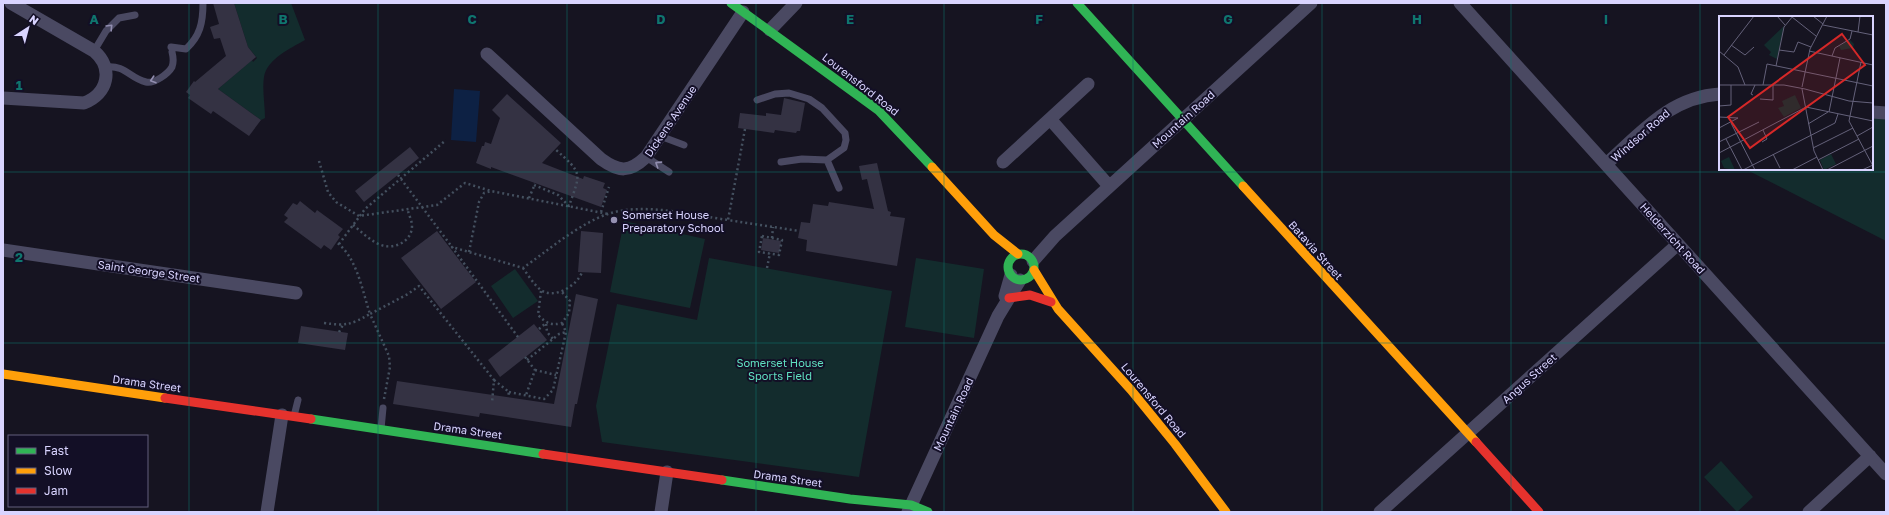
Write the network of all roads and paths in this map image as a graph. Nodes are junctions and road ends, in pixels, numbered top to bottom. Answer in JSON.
{"nodes":[{"id":1,"x":11,"y":3,"type":"edge"},
{"id":2,"x":203,"y":3,"type":"edge"},
{"id":3,"x":731,"y":3,"type":"edge"},
{"id":4,"x":1077,"y":3,"type":"edge"},
{"id":5,"x":1311,"y":3,"type":"edge"},
{"id":6,"x":1460,"y":3,"type":"edge"},
{"id":7,"x":794,"y":5,"type":"edge"},
{"id":8,"x":743,"y":12,"type":"junction"},
{"id":9,"x":135,"y":15,"type":"dead end"},
{"id":10,"x":770,"y":30,"type":"junction"},
{"id":11,"x":94,"y":51,"type":"junction"},
{"id":12,"x":487,"y":54,"type":"dead end"},
{"id":13,"x":106,"y":68,"type":"junction"},
{"id":14,"x":1088,"y":84,"type":"dead end"},
{"id":15,"x":1719,"y":94,"type":"edge"},
{"id":16,"x":3,"y":98,"type":"edge"},
{"id":17,"x":757,"y":100,"type":"dead end"},
{"id":18,"x":1873,"y":112,"type":"edge"},
{"id":19,"x":1886,"y":113,"type":"edge"},
{"id":20,"x":1050,"y":119,"type":"junction"},
{"id":21,"x":1182,"y":120,"type":"junction"},
{"id":22,"x":745,"y":129,"type":"dead end"},
{"id":23,"x":660,"y":136,"type":"junction"},
{"id":24,"x":446,"y":140,"type":"dead end"},
{"id":25,"x":684,"y":145,"type":"dead end"},
{"id":26,"x":555,"y":149,"type":"dead end"},
{"id":27,"x":646,"y":157,"type":"junction"},
{"id":28,"x":827,"y":160,"type":"junction"},
{"id":29,"x":319,"y":161,"type":"dead end"},
{"id":30,"x":781,"y":162,"type":"dead end"},
{"id":31,"x":1003,"y":162,"type":"dead end"},
{"id":32,"x":1606,"y":164,"type":"junction"},
{"id":33,"x":669,"y":172,"type":"dead end"},
{"id":34,"x":398,"y":175,"type":"dead end"},
{"id":35,"x":400,"y":179,"type":"junction"},
{"id":36,"x":1109,"y":186,"type":"junction"},
{"id":37,"x":609,"y":187,"type":"dead end"},
{"id":38,"x":839,"y":188,"type":"dead end"},
{"id":39,"x":491,"y":191,"type":"junction"},
{"id":40,"x":529,"y":198,"type":"junction"},
{"id":41,"x":569,"y":206,"type":"junction"},
{"id":42,"x":423,"y":208,"type":"junction"},
{"id":43,"x":408,"y":210,"type":"junction"},
{"id":44,"x":601,"y":212,"type":"junction"},
{"id":45,"x":608,"y":214,"type":"junction"},
{"id":46,"x":359,"y":216,"type":"junction"},
{"id":47,"x":728,"y":220,"type":"junction"},
{"id":48,"x":353,"y":225,"type":"junction"},
{"id":49,"x":773,"y":227,"type":"junction"},
{"id":50,"x":799,"y":231,"type":"dead end"},
{"id":51,"x":994,"y":235,"type":"junction"},
{"id":52,"x":772,"y":238,"type":"junction"},
{"id":53,"x":1678,"y":244,"type":"junction"},
{"id":54,"x":452,"y":248,"type":"junction"},
{"id":55,"x":3,"y":250,"type":"edge"},
{"id":56,"x":469,"y":252,"type":"junction"},
{"id":57,"x":770,"y":253,"type":"junction"},
{"id":58,"x":1027,"y":259,"type":"junction"},
{"id":59,"x":523,"y":268,"type":"junction"},
{"id":60,"x":767,"y":268,"type":"dead end"},
{"id":61,"x":582,"y":272,"type":"dead end"},
{"id":62,"x":1016,"y":274,"type":"junction"},
{"id":63,"x":542,"y":291,"type":"junction"},
{"id":64,"x":562,"y":292,"type":"junction"},
{"id":65,"x":296,"y":293,"type":"dead end"},
{"id":66,"x":1009,"y":298,"type":"junction"},
{"id":67,"x":1051,"y":302,"type":"junction"},
{"id":68,"x":1058,"y":308,"type":"junction"},
{"id":69,"x":370,"y":314,"type":"junction"},
{"id":70,"x":998,"y":316,"type":"junction"},
{"id":71,"x":324,"y":323,"type":"dead end"},
{"id":72,"x":546,"y":323,"type":"junction"},
{"id":73,"x":562,"y":323,"type":"junction"},
{"id":74,"x":344,"y":325,"type":"junction"},
{"id":75,"x":539,"y":329,"type":"dead end"},
{"id":76,"x":339,"y":332,"type":"dead end"},
{"id":77,"x":566,"y":332,"type":"junction"},
{"id":78,"x":518,"y":337,"type":"dead end"},
{"id":79,"x":553,"y":339,"type":"junction"},
{"id":80,"x":534,"y":370,"type":"junction"},
{"id":81,"x":3,"y":374,"type":"edge"},
{"id":82,"x":556,"y":374,"type":"junction"},
{"id":83,"x":494,"y":380,"type":"junction"},
{"id":84,"x":509,"y":392,"type":"junction"},
{"id":85,"x":526,"y":395,"type":"junction"},
{"id":86,"x":508,"y":397,"type":"dead end"},
{"id":87,"x":298,"y":400,"type":"dead end"},
{"id":88,"x":492,"y":403,"type":"dead end"},
{"id":89,"x":383,"y":404,"type":"joint"},
{"id":90,"x":288,"y":416,"type":"junction"},
{"id":91,"x":381,"y":430,"type":"junction"},
{"id":92,"x":1467,"y":433,"type":"junction"},
{"id":93,"x":1870,"y":456,"type":"junction"},
{"id":94,"x":667,"y":472,"type":"junction"},
{"id":95,"x":1886,"y":474,"type":"edge"},
{"id":96,"x":909,"y":508,"type":"edge"},
{"id":97,"x":267,"y":512,"type":"edge"},
{"id":98,"x":661,"y":512,"type":"edge"},
{"id":99,"x":928,"y":512,"type":"edge"},
{"id":100,"x":1226,"y":512,"type":"edge"},
{"id":101,"x":1380,"y":512,"type":"edge"},
{"id":102,"x":1538,"y":512,"type":"edge"},
{"id":103,"x":1809,"y":512,"type":"edge"}],
"edges":[{"from":1,"to":11,"type":"street"},
{"from":2,"to":13,"type":"lane","one_way":true},
{"from":3,"to":8,"type":"street","name":"Lourensford Road"},
{"from":4,"to":21,"type":"street","name":"Batavia Street"},
{"from":5,"to":21,"type":"street","name":"Mountain Road"},
{"from":6,"to":32,"type":"street","name":"Helderzicht Road"},
{"from":7,"to":10,"type":"street"},
{"from":8,"to":10,"type":"street","name":"Lourensford Road"},
{"from":8,"to":23,"type":"street","name":"Dickens Avenue"},
{"from":11,"to":9,"type":"lane","one_way":true},
{"from":10,"to":51,"type":"street","name":"Lourensford Road"},
{"from":11,"to":13,"type":"street"},
{"from":12,"to":27,"type":"street","name":"Dickens Avenue"},
{"from":13,"to":16,"type":"street"},
{"from":14,"to":20,"type":"street"},
{"from":15,"to":32,"type":"street","name":"Windsor Road"},
{"from":17,"to":28,"type":"lane"},
{"from":18,"to":19,"type":"street"},
{"from":20,"to":31,"type":"street"},
{"from":20,"to":36,"type":"street"},
{"from":21,"to":36,"type":"street","name":"Mountain Road"},
{"from":21,"to":92,"type":"street","name":"Batavia Street"},
{"from":22,"to":47,"type":"path"},
{"from":23,"to":25,"type":"lane"},
{"from":23,"to":27,"type":"street","name":"Dickens Avenue"},
{"from":24,"to":35,"type":"path"},
{"from":26,"to":41,"type":"path"},
{"from":33,"to":27,"type":"lane","one_way":true},
{"from":28,"to":30,"type":"lane"},
{"from":28,"to":38,"type":"lane"},
{"from":29,"to":46,"type":"path"},
{"from":32,"to":53,"type":"street","name":"Helderzicht Road"},
{"from":34,"to":35,"type":"path"},
{"from":35,"to":42,"type":"path"},
{"from":35,"to":46,"type":"path"},
{"from":36,"to":58,"type":"street","name":"Mountain Road"},
{"from":37,"to":44,"type":"path"},
{"from":39,"to":40,"type":"path"},
{"from":39,"to":42,"type":"path"},
{"from":39,"to":56,"type":"path"},
{"from":40,"to":41,"type":"path"},
{"from":40,"to":41,"type":"path"},
{"from":41,"to":44,"type":"path"},
{"from":42,"to":43,"type":"path"},
{"from":42,"to":54,"type":"path"},
{"from":43,"to":46,"type":"path"},
{"from":43,"to":48,"type":"path"},
{"from":44,"to":45,"type":"path"},
{"from":45,"to":47,"type":"path"},
{"from":45,"to":59,"type":"path"},
{"from":46,"to":48,"type":"path"},
{"from":47,"to":49,"type":"path"},
{"from":48,"to":69,"type":"path"},
{"from":49,"to":50,"type":"path"},
{"from":49,"to":52,"type":"path"},
{"from":51,"to":58,"type":"street","name":"Lourensford Road"},
{"from":51,"to":62,"type":"street","name":"Lourensford Road"},
{"from":52,"to":57,"type":"path"},
{"from":52,"to":57,"type":"path"},
{"from":53,"to":92,"type":"street","name":"Angus Street"},
{"from":53,"to":93,"type":"street","name":"Helderzicht Road"},
{"from":54,"to":56,"type":"path"},
{"from":54,"to":78,"type":"path"},
{"from":55,"to":65,"type":"street","name":"Saint George Street"},
{"from":56,"to":59,"type":"path"},
{"from":57,"to":60,"type":"path"},
{"from":58,"to":62,"type":"street"},
{"from":58,"to":62,"type":"street"},
{"from":58,"to":68,"type":"street","name":"Lourensford Road"},
{"from":59,"to":63,"type":"path"},
{"from":61,"to":64,"type":"path"},
{"from":62,"to":66,"type":"street","name":"Mountain Road"},
{"from":62,"to":67,"type":"street","name":"Lourensford Road"},
{"from":62,"to":70,"type":"street","name":"Mountain Road"},
{"from":63,"to":64,"type":"path"},
{"from":63,"to":72,"type":"path"},
{"from":64,"to":73,"type":"path"},
{"from":66,"to":67,"type":"street"},
{"from":66,"to":70,"type":"street","name":"Mountain Road"},
{"from":67,"to":68,"type":"street","name":"Lourensford Road"},
{"from":68,"to":100,"type":"street","name":"Lourensford Road"},
{"from":69,"to":74,"type":"path"},
{"from":69,"to":83,"type":"path"},
{"from":69,"to":89,"type":"path"},
{"from":70,"to":96,"type":"street","name":"Mountain Road"},
{"from":71,"to":74,"type":"path"},
{"from":72,"to":73,"type":"path"},
{"from":72,"to":75,"type":"path"},
{"from":72,"to":79,"type":"path"},
{"from":73,"to":77,"type":"path"},
{"from":74,"to":76,"type":"path"},
{"from":77,"to":79,"type":"path"},
{"from":77,"to":82,"type":"path"},
{"from":79,"to":80,"type":"path"},
{"from":80,"to":82,"type":"path"},
{"from":80,"to":85,"type":"path"},
{"from":81,"to":90,"type":"street","name":"Drama Street"},
{"from":82,"to":85,"type":"path"},
{"from":83,"to":84,"type":"path"},
{"from":83,"to":88,"type":"path"},
{"from":84,"to":85,"type":"path"},
{"from":84,"to":86,"type":"path"},
{"from":87,"to":90,"type":"lane"},
{"from":89,"to":91,"type":"lane"},
{"from":90,"to":91,"type":"street","name":"Drama Street"},
{"from":90,"to":97,"type":"street"},
{"from":91,"to":94,"type":"street","name":"Drama Street"},
{"from":92,"to":101,"type":"street","name":"Angus Street"},
{"from":92,"to":102,"type":"street","name":"Batavia Street"},
{"from":93,"to":95,"type":"street","name":"Helderzicht Road"},
{"from":93,"to":103,"type":"street"},
{"from":94,"to":96,"type":"street","name":"Drama Street"},
{"from":94,"to":98,"type":"street"},
{"from":96,"to":99,"type":"street","name":"Drama Street"}]}
